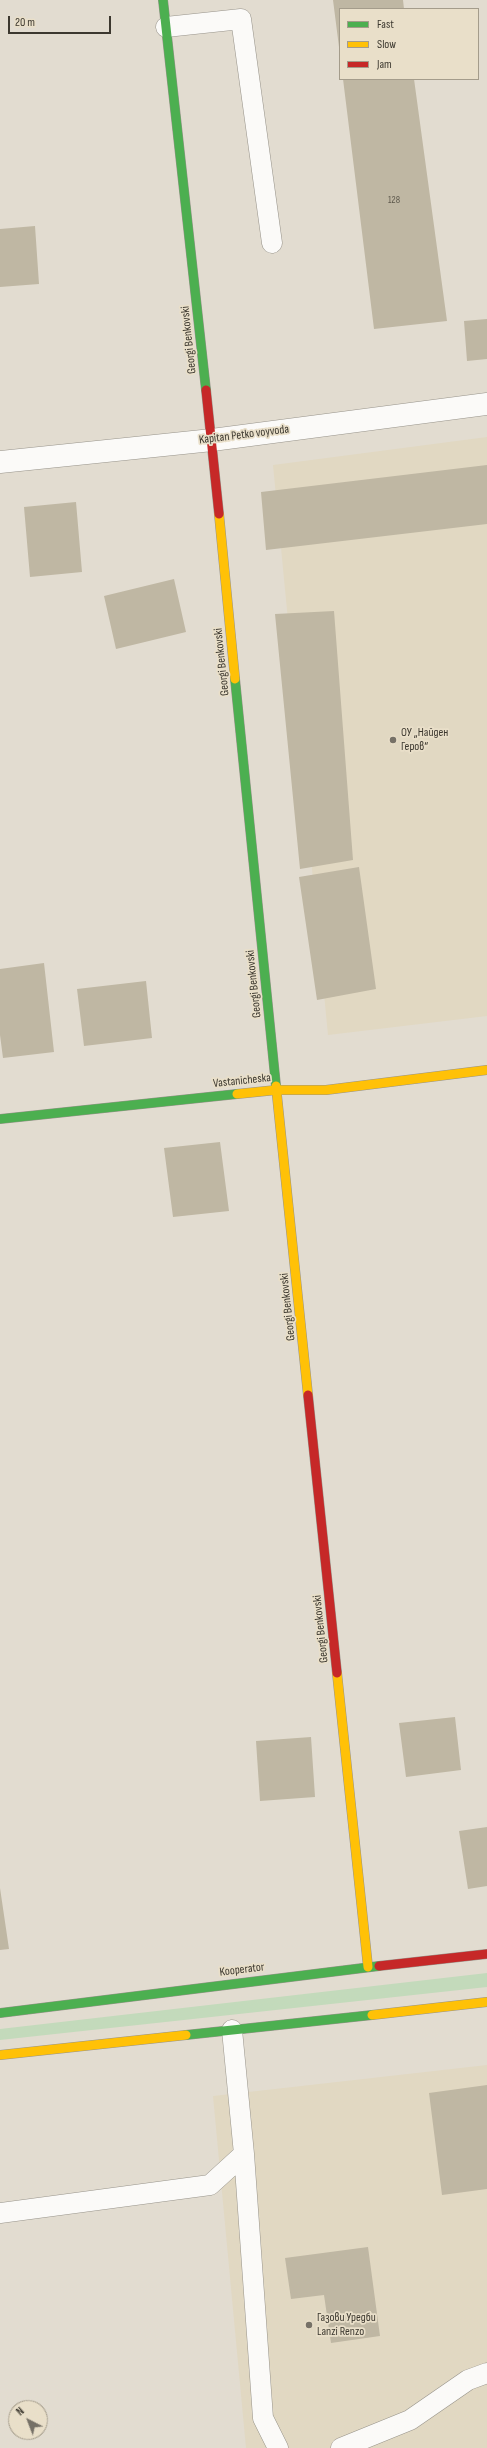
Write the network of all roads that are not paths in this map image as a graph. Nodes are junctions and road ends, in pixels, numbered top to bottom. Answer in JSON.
{"nodes":[{"id":1,"x":163,"y":0,"type":"edge"},
{"id":2,"x":166,"y":27,"type":"junction"},
{"id":3,"x":272,"y":243,"type":"dead end"},
{"id":4,"x":487,"y":404,"type":"edge"},
{"id":5,"x":212,"y":440,"type":"junction"},
{"id":6,"x":0,"y":462,"type":"edge"},
{"id":7,"x":487,"y":1070,"type":"edge"},
{"id":8,"x":276,"y":1090,"type":"junction"},
{"id":9,"x":0,"y":1119,"type":"edge"},
{"id":10,"x":487,"y":1954,"type":"edge"},
{"id":11,"x":368,"y":1967,"type":"junction"},
{"id":12,"x":487,"y":2002,"type":"edge"},
{"id":13,"x":0,"y":2013,"type":"edge"},
{"id":14,"x":232,"y":2030,"type":"junction"},
{"id":15,"x":0,"y":2055,"type":"edge"},
{"id":16,"x":244,"y":2154,"type":"junction"},
{"id":17,"x":0,"y":2213,"type":"edge"},
{"id":18,"x":487,"y":2373,"type":"edge"},
{"id":19,"x":283,"y":2447,"type":"edge"},
{"id":20,"x":341,"y":2448,"type":"edge"}],
"edges":[{"from":1,"to":2,"type":"street","name":"Georgi Benkovski"},
{"from":2,"to":3,"type":"lane"},
{"from":2,"to":5,"type":"street","name":"Georgi Benkovski"},
{"from":4,"to":5,"type":"street","name":"Kapitan Petko voyvoda"},
{"from":5,"to":6,"type":"street","name":"Kapitan Petko voyvoda"},
{"from":5,"to":8,"type":"street","name":"Georgi Benkovski"},
{"from":7,"to":8,"type":"street","name":"Vastanicheska"},
{"from":8,"to":9,"type":"street","name":"Vastanicheska"},
{"from":8,"to":11,"type":"street","name":"Georgi Benkovski"},
{"from":10,"to":11,"type":"street","name":"Kooperator"},
{"from":11,"to":13,"type":"street","name":"Kooperator"},
{"from":12,"to":14,"type":"street"},
{"from":14,"to":15,"type":"street"},
{"from":14,"to":16,"type":"lane"},
{"from":16,"to":17,"type":"lane"},
{"from":16,"to":19,"type":"lane"},
{"from":18,"to":20,"type":"lane"}]}
